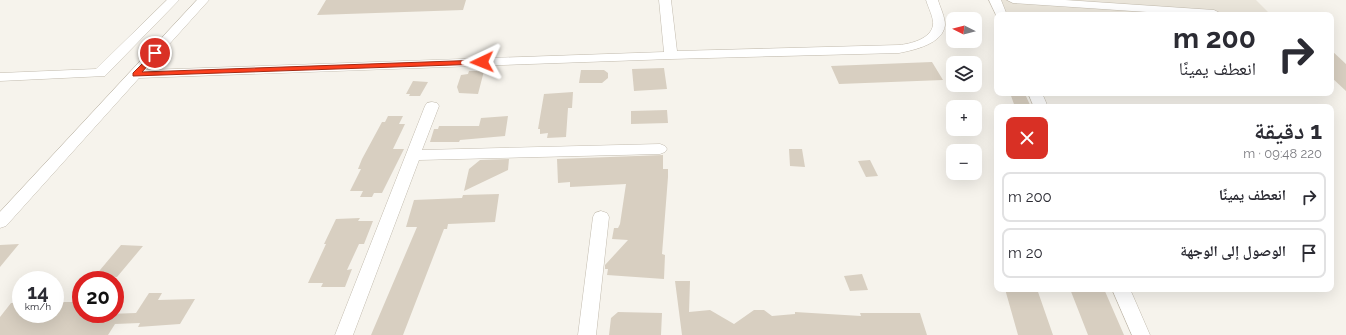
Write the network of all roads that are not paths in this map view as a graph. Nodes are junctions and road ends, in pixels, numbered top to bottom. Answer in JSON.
{"nodes":[{"id":1,"x":173,"y":0,"type":"edge"},
{"id":2,"x":204,"y":0,"type":"edge"},
{"id":3,"x":665,"y":0,"type":"edge"},
{"id":4,"x":932,"y":0,"type":"edge"},
{"id":5,"x":995,"y":0,"type":"edge"},
{"id":6,"x":1013,"y":0,"type":"edge"},
{"id":7,"x":1000,"y":12,"type":"edge"},
{"id":8,"x":1199,"y":12,"type":"edge"},
{"id":9,"x":670,"y":55,"type":"junction"},
{"id":10,"x":0,"y":68,"type":"edge"},
{"id":11,"x":104,"y":69,"type":"junction"},
{"id":12,"x":136,"y":74,"type":"junction"},
{"id":13,"x":0,"y":77,"type":"edge"},
{"id":14,"x":432,"y":106,"type":"dead end"},
{"id":15,"x":660,"y":149,"type":"dead end"},
{"id":16,"x":413,"y":155,"type":"junction"},
{"id":17,"x":601,"y":217,"type":"dead end"},
{"id":18,"x":0,"y":222,"type":"edge"},
{"id":19,"x":1122,"y":292,"type":"edge"},
{"id":20,"x":344,"y":335,"type":"edge"},
{"id":21,"x":587,"y":335,"type":"edge"},
{"id":22,"x":1141,"y":335,"type":"edge"}],
"edges":[{"from":1,"to":11,"type":"street"},
{"from":2,"to":12,"type":"street"},
{"from":3,"to":9,"type":"street"},
{"from":4,"to":9,"type":"street"},
{"from":5,"to":7,"type":"street"},
{"from":6,"to":8,"type":"street"},
{"from":9,"to":12,"type":"street"},
{"from":10,"to":11,"type":"street"},
{"from":11,"to":13,"type":"street"},
{"from":12,"to":18,"type":"street"},
{"from":14,"to":16,"type":"street"},
{"from":15,"to":16,"type":"street"},
{"from":16,"to":20,"type":"street"},
{"from":17,"to":21,"type":"street"},
{"from":19,"to":22,"type":"street"}]}
